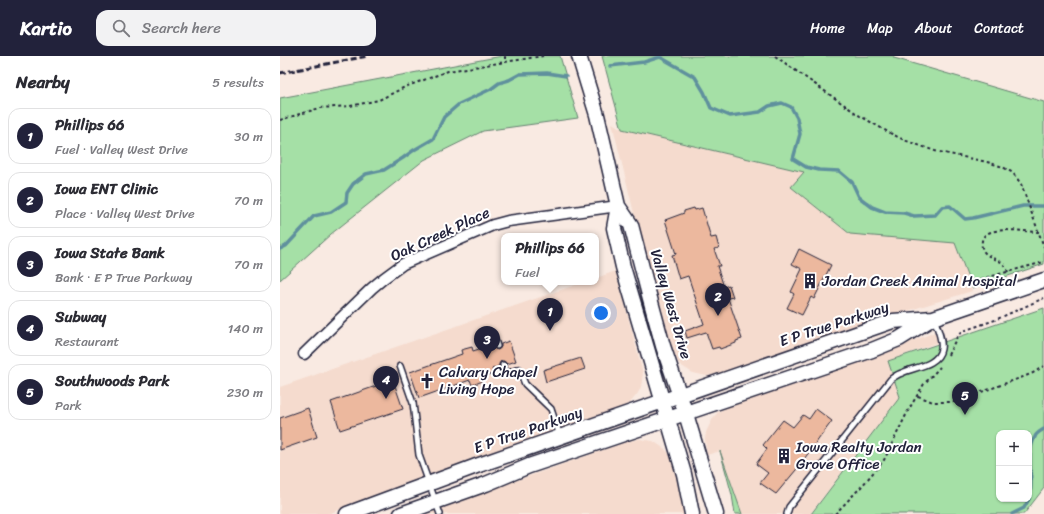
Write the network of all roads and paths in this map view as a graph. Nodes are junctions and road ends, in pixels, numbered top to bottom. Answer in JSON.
{"nodes":[{"id":1,"x":505,"y":56,"type":"edge"},
{"id":2,"x":543,"y":56,"type":"edge"},
{"id":3,"x":579,"y":56,"type":"edge"},
{"id":4,"x":775,"y":56,"type":"edge"},
{"id":5,"x":506,"y":62,"type":"junction"},
{"id":6,"x":280,"y":120,"type":"edge"},
{"id":7,"x":618,"y":206,"type":"junction"},
{"id":8,"x":1039,"y":232,"type":"junction"},
{"id":9,"x":1044,"y":247,"type":"edge"},
{"id":10,"x":1044,"y":262,"type":"edge"},
{"id":11,"x":1008,"y":272,"type":"junction"},
{"id":12,"x":981,"y":279,"type":"dead end"},
{"id":13,"x":1044,"y":280,"type":"edge"},
{"id":14,"x":1044,"y":298,"type":"edge"},
{"id":15,"x":934,"y":318,"type":"junction"},
{"id":16,"x":493,"y":334,"type":"dead end"},
{"id":17,"x":497,"y":346,"type":"dead end"},
{"id":18,"x":304,"y":354,"type":"dead end"},
{"id":19,"x":945,"y":361,"type":"dead end"},
{"id":20,"x":503,"y":365,"type":"dead end"},
{"id":21,"x":942,"y":365,"type":"dead end"},
{"id":22,"x":400,"y":366,"type":"dead end"},
{"id":23,"x":1044,"y":366,"type":"edge"},
{"id":24,"x":680,"y":394,"type":"junction"},
{"id":25,"x":918,"y":396,"type":"junction"},
{"id":26,"x":663,"y":400,"type":"junction"},
{"id":27,"x":686,"y":414,"type":"junction"},
{"id":28,"x":668,"y":418,"type":"junction"},
{"id":29,"x":560,"y":436,"type":"junction"},
{"id":30,"x":429,"y":483,"type":"junction"},
{"id":31,"x":438,"y":508,"type":"edge"},
{"id":32,"x":347,"y":514,"type":"edge"},
{"id":33,"x":400,"y":514,"type":"edge"},
{"id":34,"x":692,"y":514,"type":"edge"},
{"id":35,"x":716,"y":514,"type":"edge"},
{"id":36,"x":787,"y":514,"type":"edge"},
{"id":37,"x":835,"y":514,"type":"edge"}],
"edges":[{"from":1,"to":5,"type":"path"},
{"from":2,"to":5,"type":"path"},
{"from":3,"to":7,"type":"main road","name":"Valley West Drive"},
{"from":4,"to":8,"type":"path"},
{"from":5,"to":6,"type":"path"},
{"from":7,"to":18,"type":"street","name":"Oak Creek Place"},
{"from":7,"to":24,"type":"main road","name":"Valley West Drive"},
{"from":7,"to":26,"type":"main road","name":"Valley West Drive"},
{"from":8,"to":9,"type":"path"},
{"from":8,"to":11,"type":"path"},
{"from":10,"to":11,"type":"path"},
{"from":11,"to":12,"type":"path"},
{"from":13,"to":15,"type":"main road"},
{"from":14,"to":19,"type":"path"},
{"from":15,"to":24,"type":"main road","name":"E P True Parkway"},
{"from":15,"to":27,"type":"main road"},
{"from":15,"to":36,"type":"lane"},
{"from":16,"to":17,"type":"lane"},
{"from":20,"to":29,"type":"lane"},
{"from":21,"to":25,"type":"path"},
{"from":22,"to":30,"type":"lane"},
{"from":23,"to":25,"type":"path"},
{"from":24,"to":26,"type":"main road","name":"E P True Parkway"},
{"from":24,"to":27,"type":"main road","name":"Valley West Drive"},
{"from":25,"to":37,"type":"path"},
{"from":26,"to":28,"type":"main road","name":"Valley West Drive"},
{"from":26,"to":29,"type":"main road","name":"E P True Parkway"},
{"from":27,"to":28,"type":"main road"},
{"from":27,"to":35,"type":"main road","name":"Valley West Drive"},
{"from":28,"to":31,"type":"main road"},
{"from":28,"to":34,"type":"main road","name":"Valley West Drive"},
{"from":29,"to":30,"type":"main road","name":"E P True Parkway"},
{"from":30,"to":31,"type":"lane"},
{"from":30,"to":32,"type":"main road","name":"E P True Parkway"},
{"from":31,"to":33,"type":"main road"}]}
